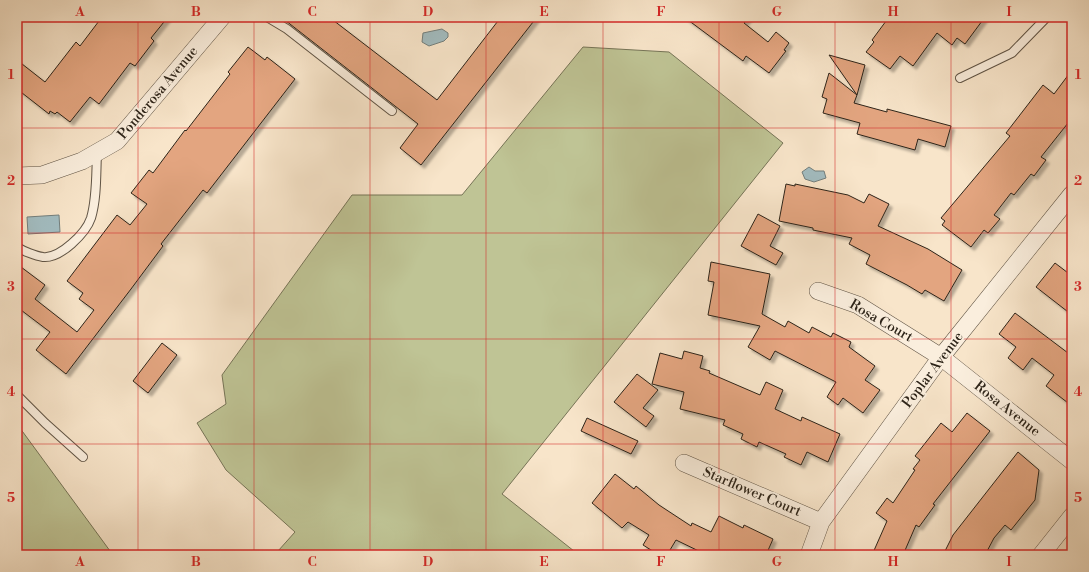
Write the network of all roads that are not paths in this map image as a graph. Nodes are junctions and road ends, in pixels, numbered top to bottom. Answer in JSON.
{"nodes":[{"id":1,"x":222,"y":17,"type":"edge"},
{"id":2,"x":267,"y":17,"type":"edge"},
{"id":3,"x":1047,"y":17,"type":"edge"},
{"id":4,"x":960,"y":78,"type":"dead end"},
{"id":5,"x":392,"y":111,"type":"dead end"},
{"id":6,"x":97,"y":153,"type":"junction"},
{"id":7,"x":17,"y":176,"type":"edge"},
{"id":8,"x":1070,"y":200,"type":"edge"},
{"id":9,"x":17,"y":247,"type":"edge"},
{"id":10,"x":818,"y":291,"type":"dead end"},
{"id":11,"x":941,"y":357,"type":"junction"},
{"id":12,"x":17,"y":395,"type":"edge"},
{"id":13,"x":84,"y":457,"type":"dead end"},
{"id":14,"x":1072,"y":461,"type":"edge"},
{"id":15,"x":684,"y":463,"type":"dead end"},
{"id":16,"x":1072,"y":516,"type":"edge"},
{"id":17,"x":821,"y":522,"type":"junction"},
{"id":18,"x":809,"y":555,"type":"edge"},
{"id":19,"x":1041,"y":555,"type":"edge"}],
"edges":[{"from":1,"to":6,"type":"street","name":"Ponderosa Avenue"},
{"from":2,"to":5,"type":"lane"},
{"from":3,"to":4,"type":"lane"},
{"from":6,"to":7,"type":"street","name":"Ponderosa Avenue"},
{"from":6,"to":9,"type":"lane"},
{"from":8,"to":11,"type":"street","name":"Poplar Avenue"},
{"from":10,"to":11,"type":"street","name":"Rosa Court"},
{"from":11,"to":14,"type":"street","name":"Rosa Avenue"},
{"from":11,"to":17,"type":"street","name":"Poplar Avenue"},
{"from":12,"to":13,"type":"lane"},
{"from":15,"to":17,"type":"street","name":"Starflower Court"},
{"from":16,"to":19,"type":"street"},
{"from":17,"to":18,"type":"street","name":"Poplar Avenue"}]}
